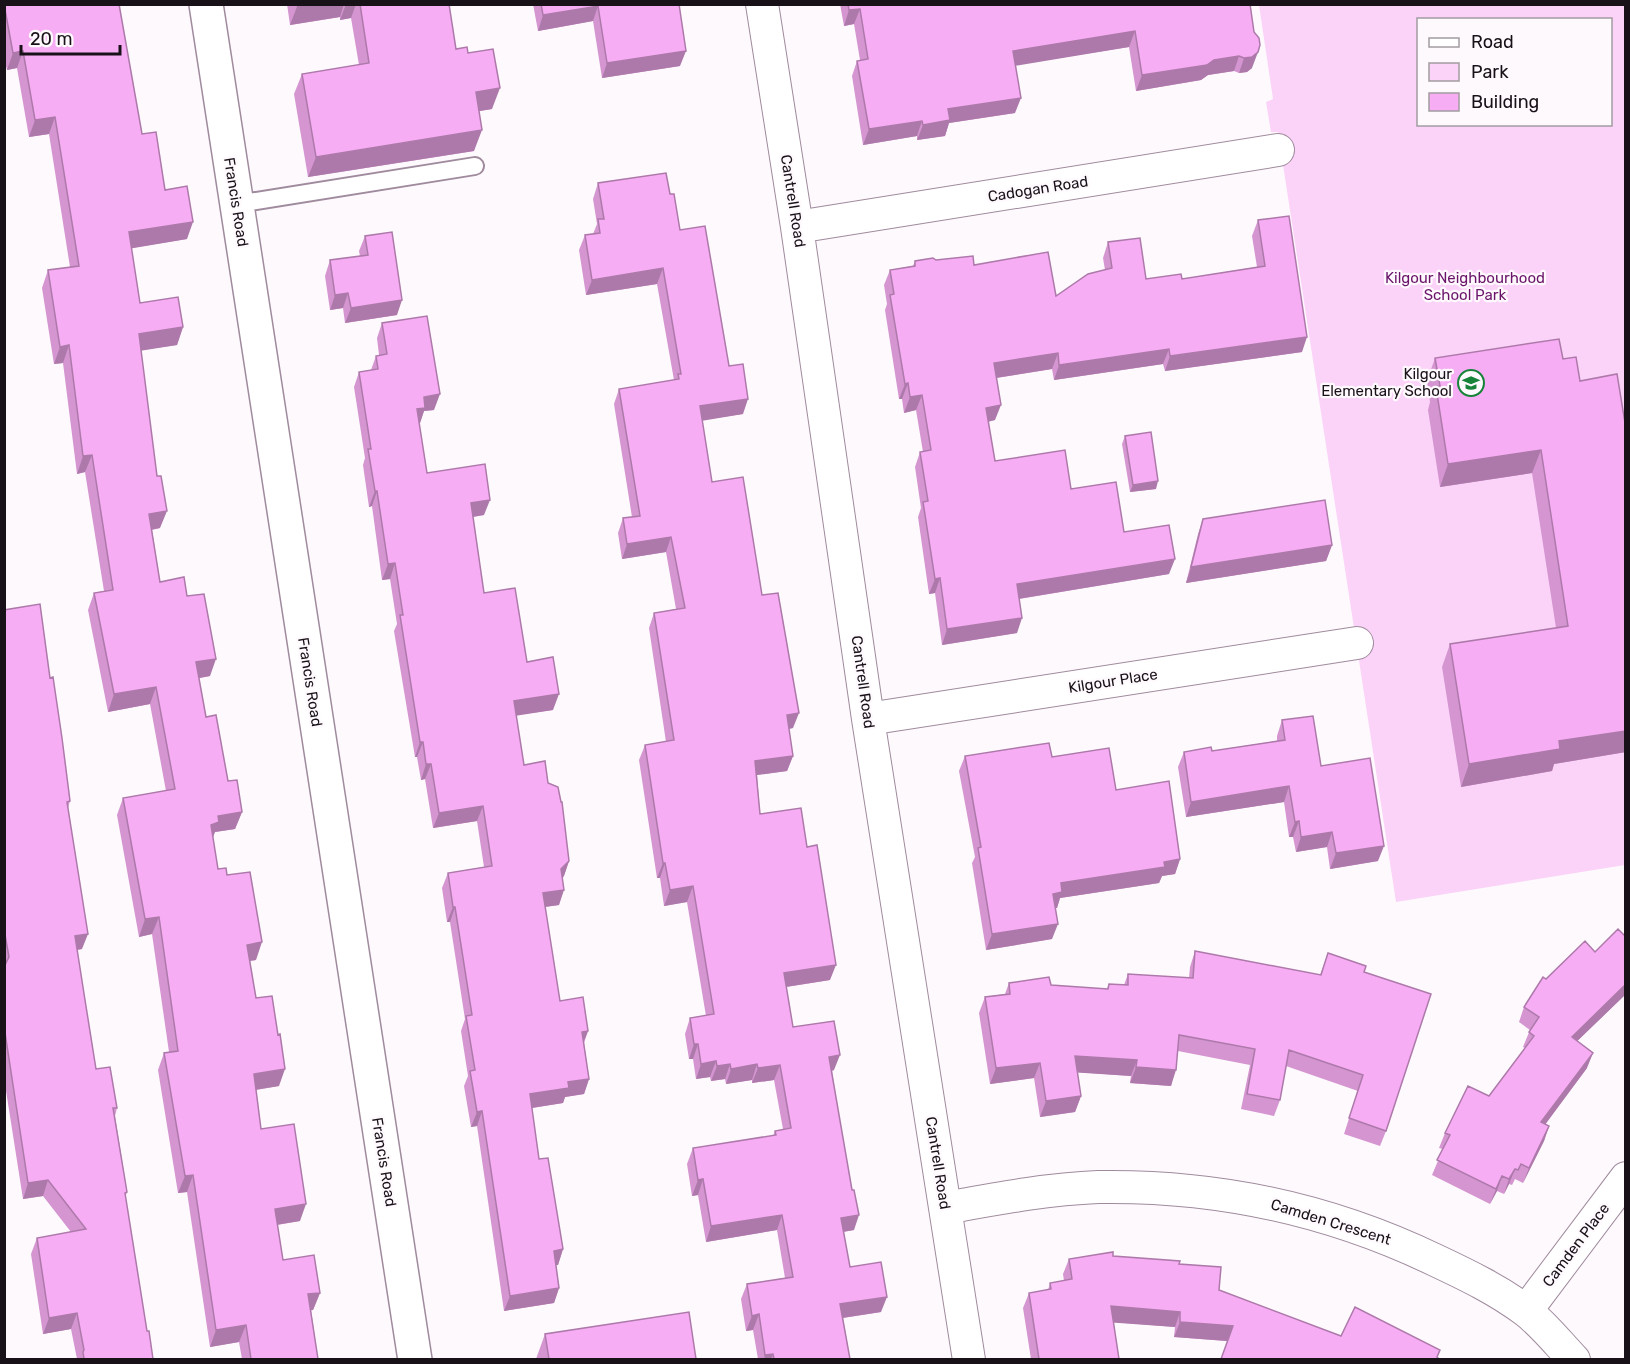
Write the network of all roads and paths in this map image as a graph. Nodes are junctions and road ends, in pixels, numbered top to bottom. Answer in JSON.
{"nodes":[{"id":1,"x":206,"y":4,"type":"edge"},
{"id":2,"x":762,"y":4,"type":"edge"},
{"id":3,"x":1278,"y":150,"type":"dead end"},
{"id":4,"x":476,"y":166,"type":"dead end"},
{"id":5,"x":237,"y":204,"type":"junction"},
{"id":6,"x":797,"y":227,"type":"junction"},
{"id":7,"x":1357,"y":643,"type":"dead end"},
{"id":8,"x":868,"y":719,"type":"junction"},
{"id":9,"x":1626,"y":1178,"type":"edge"},
{"id":10,"x":945,"y":1208,"type":"junction"},
{"id":11,"x":1526,"y":1311,"type":"junction"},
{"id":12,"x":415,"y":1359,"type":"edge"},
{"id":13,"x":969,"y":1359,"type":"edge"},
{"id":14,"x":1574,"y":1359,"type":"edge"}],
"edges":[{"from":1,"to":5,"type":"street","name":"Francis Road"},
{"from":2,"to":6,"type":"street","name":"Cantrell Road"},
{"from":3,"to":6,"type":"street","name":"Cadogan Road"},
{"from":4,"to":5,"type":"lane"},
{"from":5,"to":12,"type":"street","name":"Francis Road"},
{"from":6,"to":8,"type":"street","name":"Cantrell Road"},
{"from":7,"to":8,"type":"street","name":"Kilgour Place"},
{"from":8,"to":10,"type":"street","name":"Cantrell Road"},
{"from":9,"to":11,"type":"street","name":"Camden Place"},
{"from":10,"to":11,"type":"street","name":"Camden Crescent"},
{"from":10,"to":13,"type":"street","name":"Cantrell Road"},
{"from":11,"to":14,"type":"street","name":"Camden Crescent"}]}
